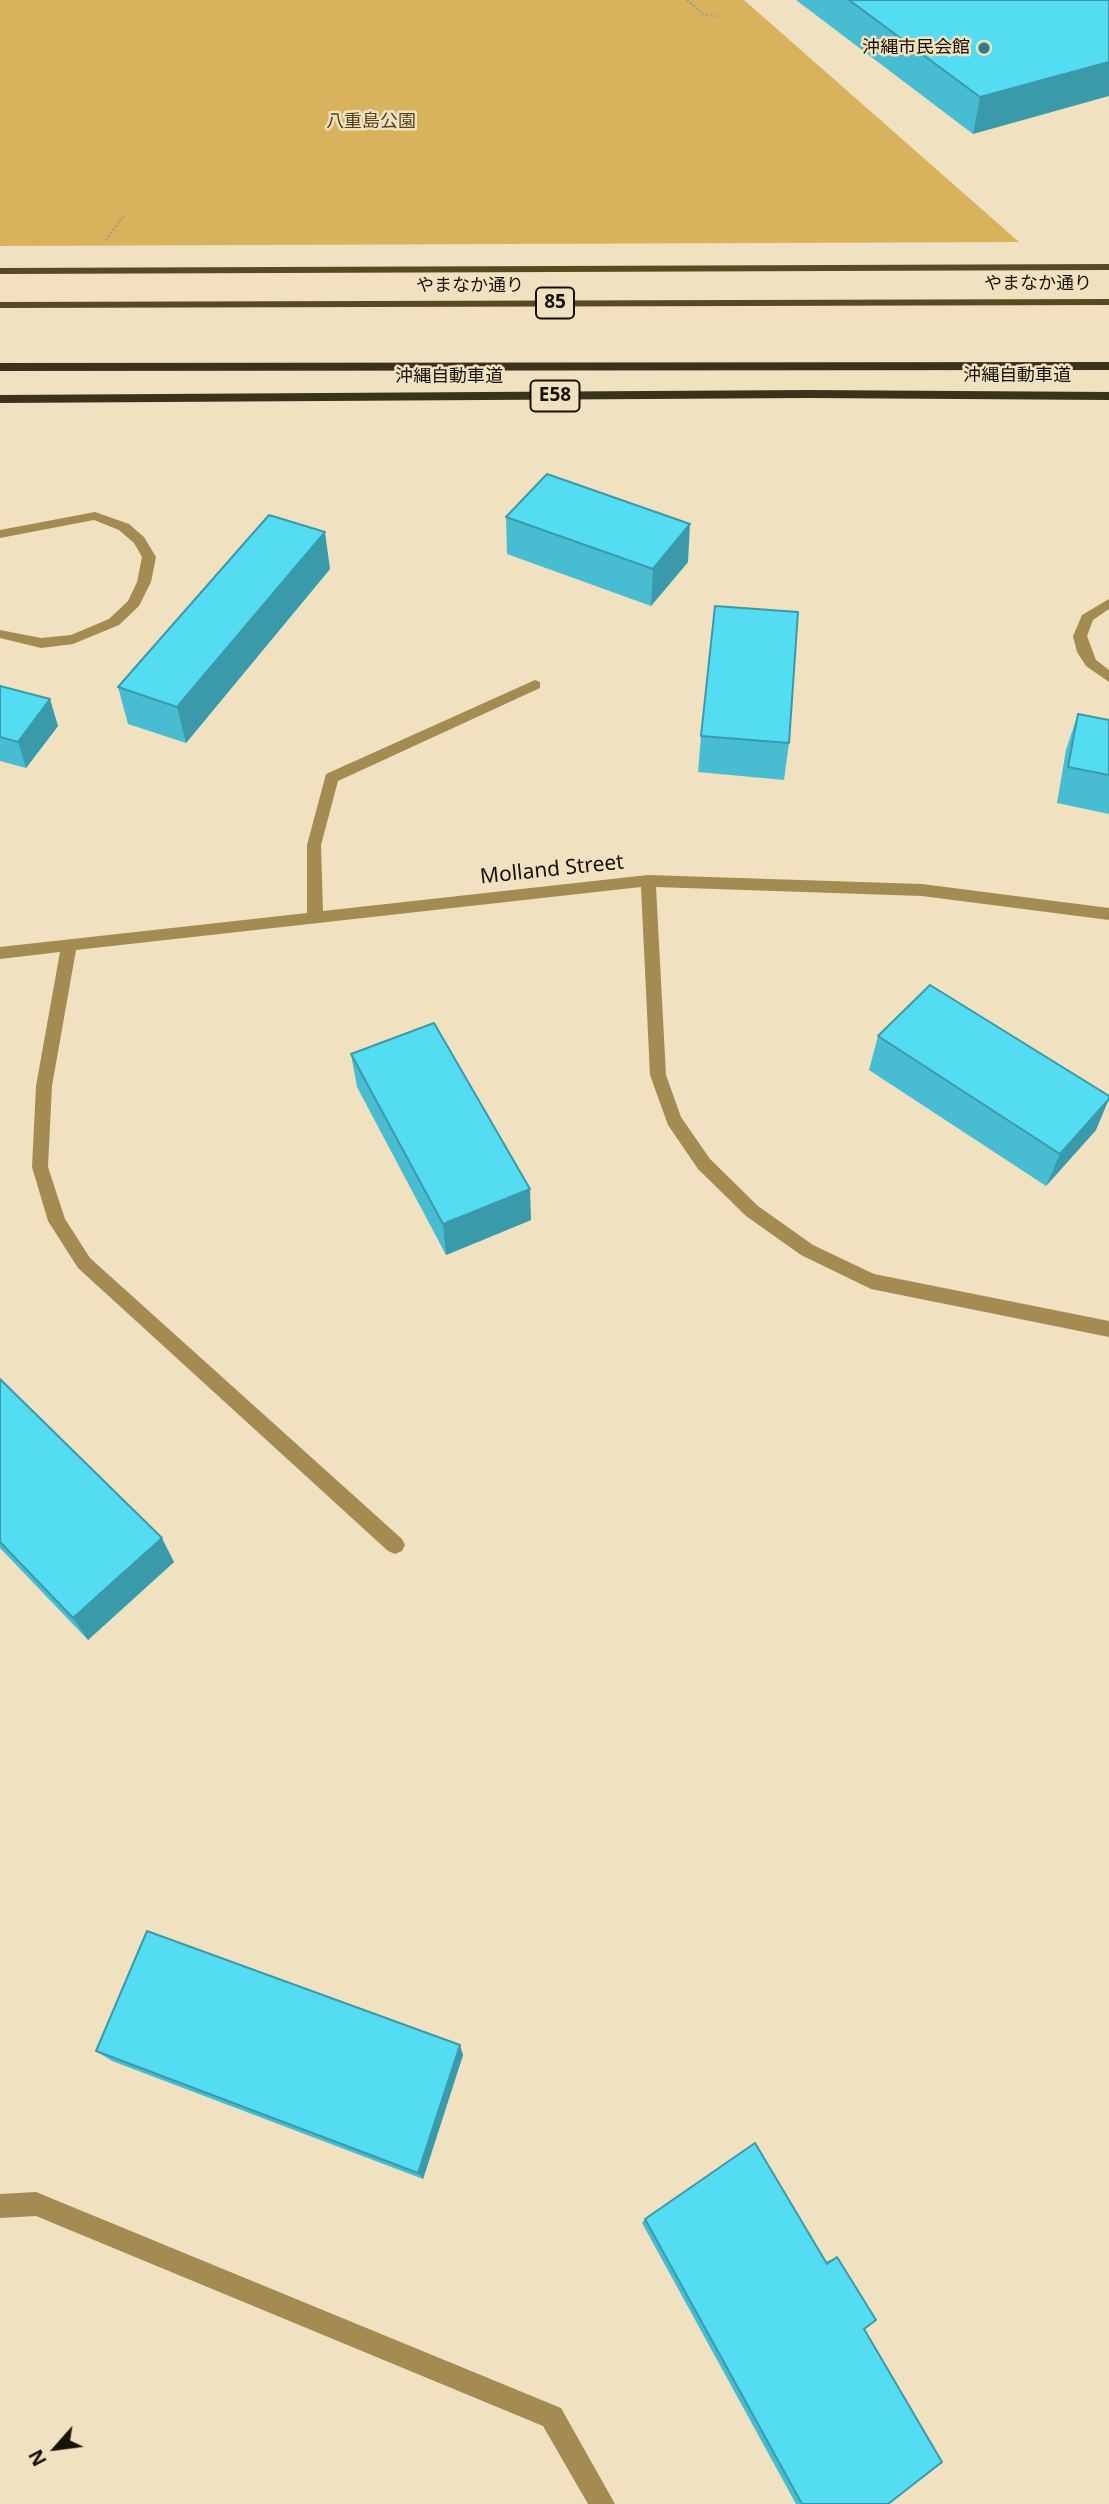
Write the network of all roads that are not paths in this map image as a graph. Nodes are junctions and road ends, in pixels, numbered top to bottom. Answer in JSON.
{"nodes":[{"id":1,"x":1109,"y":267,"type":"edge"},
{"id":2,"x":0,"y":271,"type":"edge"},
{"id":3,"x":1109,"y":302,"type":"edge"},
{"id":4,"x":0,"y":305,"type":"edge"},
{"id":5,"x":1109,"y":366,"type":"edge"},
{"id":6,"x":0,"y":367,"type":"edge"},
{"id":7,"x":1109,"y":396,"type":"edge"},
{"id":8,"x":0,"y":399,"type":"edge"},
{"id":9,"x":0,"y":534,"type":"edge"},
{"id":10,"x":1109,"y":603,"type":"edge"},
{"id":11,"x":0,"y":635,"type":"edge"},
{"id":12,"x":1109,"y":677,"type":"edge"},
{"id":13,"x":535,"y":685,"type":"dead end"},
{"id":14,"x":648,"y":881,"type":"junction"},
{"id":15,"x":1109,"y":914,"type":"edge"},
{"id":16,"x":315,"y":919,"type":"junction"},
{"id":17,"x":69,"y":947,"type":"junction"},
{"id":18,"x":0,"y":953,"type":"edge"},
{"id":19,"x":1109,"y":1329,"type":"edge"},
{"id":20,"x":395,"y":1545,"type":"dead end"},
{"id":21,"x":0,"y":2206,"type":"edge"},
{"id":22,"x":602,"y":2504,"type":"edge"}],
"edges":[{"from":1,"to":2,"type":"main road","name":"やまなか通り","number":"85"},
{"from":3,"to":4,"type":"main road","name":"やまなか通り","number":"85"},
{"from":5,"to":6,"type":"highway","name":"沖縄自動車道","number":"E58"},
{"from":7,"to":8,"type":"highway","name":"沖縄自動車道","number":"E58"},
{"from":9,"to":11,"type":"lane"},
{"from":10,"to":12,"type":"lane"},
{"from":13,"to":16,"type":"lane"},
{"from":14,"to":15,"type":"lane","name":"Molland Street"},
{"from":14,"to":16,"type":"lane","name":"Molland Street"},
{"from":14,"to":19,"type":"lane"},
{"from":16,"to":17,"type":"lane","name":"Molland Street"},
{"from":17,"to":18,"type":"lane","name":"Molland Street"},
{"from":17,"to":20,"type":"lane"},
{"from":21,"to":22,"type":"lane"}]}
